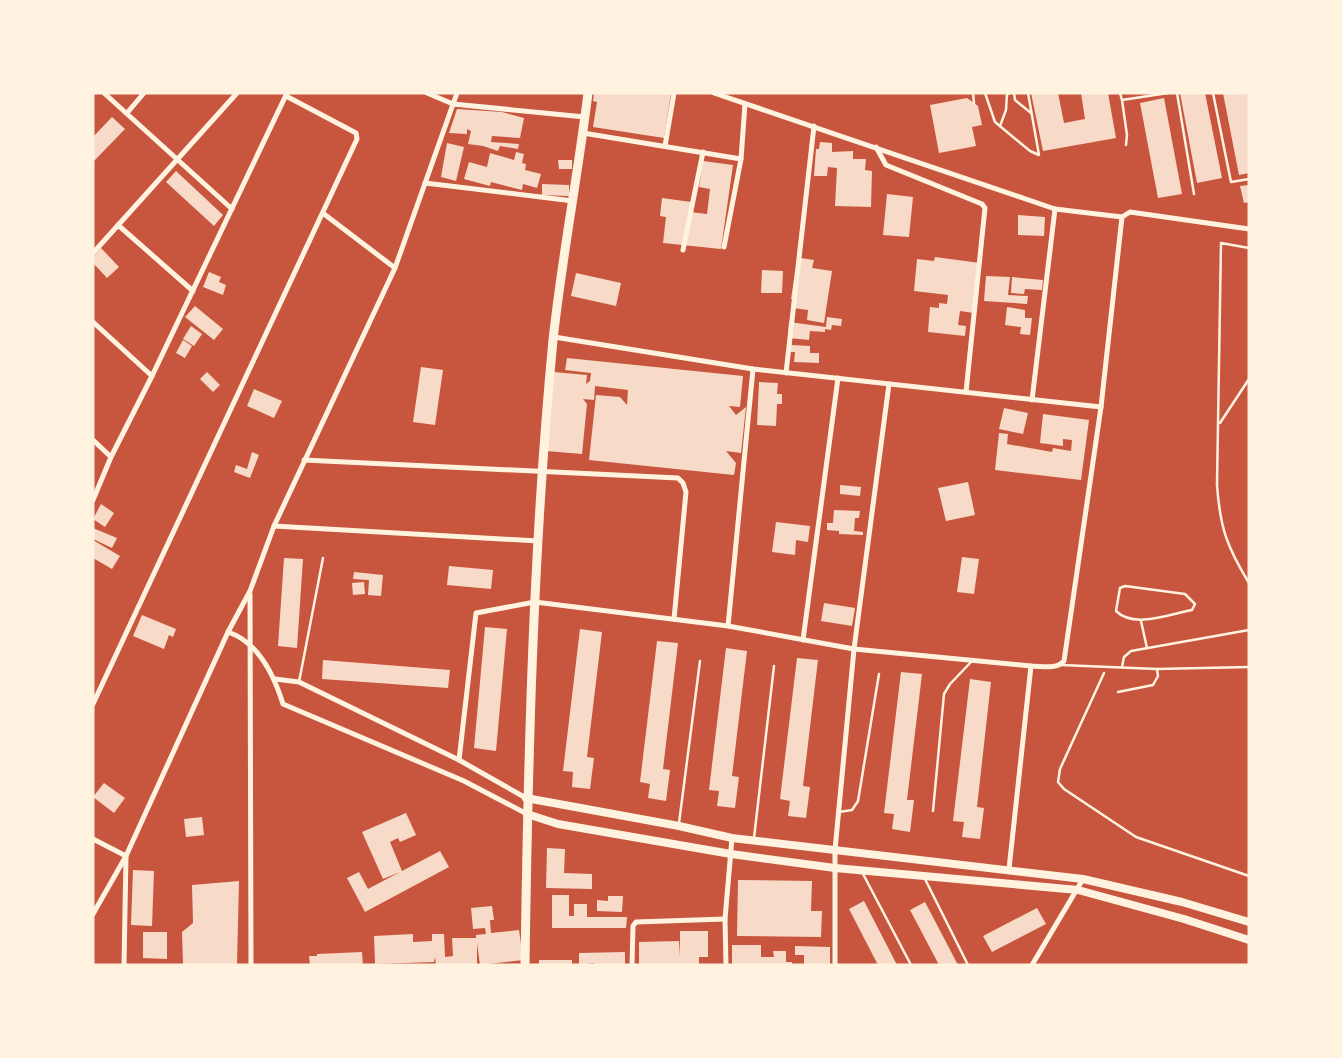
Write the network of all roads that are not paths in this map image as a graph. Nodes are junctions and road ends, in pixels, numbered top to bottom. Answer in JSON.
{"nodes":[{"id":1,"x":104,"y":93,"type":"edge"},
{"id":2,"x":144,"y":93,"type":"edge"},
{"id":3,"x":237,"y":93,"type":"edge"},
{"id":4,"x":427,"y":93,"type":"edge"},
{"id":5,"x":457,"y":93,"type":"edge"},
{"id":6,"x":588,"y":93,"type":"edge"},
{"id":7,"x":674,"y":93,"type":"edge"},
{"id":8,"x":714,"y":93,"type":"edge"},
{"id":9,"x":287,"y":94,"type":"edge"},
{"id":10,"x":453,"y":104,"type":"junction"},
{"id":11,"x":746,"y":104,"type":"junction"},
{"id":12,"x":127,"y":113,"type":"junction"},
{"id":13,"x":585,"y":117,"type":"junction"},
{"id":14,"x":814,"y":126,"type":"junction"},
{"id":15,"x":583,"y":132,"type":"junction"},
{"id":16,"x":665,"y":146,"type":"junction"},
{"id":17,"x":875,"y":146,"type":"junction"},
{"id":18,"x":703,"y":152,"type":"junction"},
{"id":19,"x":741,"y":159,"type":"junction"},
{"id":20,"x":177,"y":160,"type":"junction"},
{"id":21,"x":425,"y":183,"type":"junction"},
{"id":22,"x":573,"y":201,"type":"junction"},
{"id":23,"x":232,"y":209,"type":"junction"},
{"id":24,"x":1055,"y":209,"type":"junction"},
{"id":25,"x":324,"y":214,"type":"junction"},
{"id":26,"x":1122,"y":218,"type":"junction"},
{"id":27,"x":118,"y":225,"type":"junction"},
{"id":28,"x":1249,"y":229,"type":"edge"},
{"id":29,"x":724,"y":247,"type":"dead end"},
{"id":30,"x":1249,"y":248,"type":"edge"},
{"id":31,"x":683,"y":250,"type":"dead end"},
{"id":32,"x":93,"y":253,"type":"edge"},
{"id":33,"x":395,"y":268,"type":"junction"},
{"id":34,"x":193,"y":291,"type":"junction"},
{"id":35,"x":93,"y":322,"type":"edge"},
{"id":36,"x":554,"y":337,"type":"junction"},
{"id":37,"x":753,"y":369,"type":"junction"},
{"id":38,"x":786,"y":373,"type":"junction"},
{"id":39,"x":152,"y":376,"type":"junction"},
{"id":40,"x":838,"y":378,"type":"junction"},
{"id":41,"x":1249,"y":379,"type":"edge"},
{"id":42,"x":888,"y":384,"type":"junction"},
{"id":43,"x":966,"y":393,"type":"junction"},
{"id":44,"x":1032,"y":400,"type":"junction"},
{"id":45,"x":1101,"y":407,"type":"junction"},
{"id":46,"x":1218,"y":425,"type":"junction"},
{"id":47,"x":93,"y":440,"type":"edge"},
{"id":48,"x":111,"y":457,"type":"junction"},
{"id":49,"x":304,"y":460,"type":"junction"},
{"id":50,"x":542,"y":471,"type":"junction"},
{"id":51,"x":93,"y":500,"type":"edge"},
{"id":52,"x":274,"y":526,"type":"junction"},
{"id":53,"x":538,"y":541,"type":"junction"},
{"id":54,"x":323,"y":558,"type":"dead end"},
{"id":55,"x":1249,"y":583,"type":"edge"},
{"id":56,"x":250,"y":591,"type":"junction"},
{"id":57,"x":535,"y":602,"type":"junction"},
{"id":58,"x":674,"y":619,"type":"junction"},
{"id":59,"x":1141,"y":620,"type":"junction"},
{"id":60,"x":727,"y":626,"type":"junction"},
{"id":61,"x":1249,"y":631,"type":"edge"},
{"id":62,"x":228,"y":632,"type":"junction"},
{"id":63,"x":803,"y":640,"type":"junction"},
{"id":64,"x":251,"y":644,"type":"junction"},
{"id":65,"x":1147,"y":648,"type":"junction"},
{"id":66,"x":854,"y":649,"type":"junction"},
{"id":67,"x":973,"y":660,"type":"junction"},
{"id":68,"x":700,"y":662,"type":"dead end"},
{"id":69,"x":1061,"y":665,"type":"junction"},
{"id":70,"x":774,"y":666,"type":"dead end"},
{"id":71,"x":1031,"y":666,"type":"junction"},
{"id":72,"x":1122,"y":667,"type":"junction"},
{"id":73,"x":1249,"y":667,"type":"edge"},
{"id":74,"x":1157,"y":669,"type":"junction"},
{"id":75,"x":879,"y":674,"type":"dead end"},
{"id":76,"x":275,"y":679,"type":"junction"},
{"id":77,"x":299,"y":681,"type":"junction"},
{"id":78,"x":1118,"y":692,"type":"dead end"},
{"id":79,"x":93,"y":704,"type":"edge"},
{"id":80,"x":459,"y":760,"type":"junction"},
{"id":81,"x":526,"y":798,"type":"junction"},
{"id":82,"x":933,"y":811,"type":"dead end"},
{"id":83,"x":839,"y":812,"type":"junction"},
{"id":84,"x":527,"y":814,"type":"junction"},
{"id":85,"x":679,"y":826,"type":"junction"},
{"id":86,"x":732,"y":838,"type":"junction"},
{"id":87,"x":93,"y":839,"type":"edge"},
{"id":88,"x":754,"y":841,"type":"junction"},
{"id":89,"x":835,"y":850,"type":"junction"},
{"id":90,"x":731,"y":853,"type":"junction"},
{"id":91,"x":126,"y":856,"type":"junction"},
{"id":92,"x":835,"y":868,"type":"junction"},
{"id":93,"x":1009,"y":869,"type":"junction"},
{"id":94,"x":861,"y":870,"type":"junction"},
{"id":95,"x":924,"y":876,"type":"junction"},
{"id":96,"x":1083,"y":879,"type":"junction"},
{"id":97,"x":1078,"y":890,"type":"junction"},
{"id":98,"x":93,"y":914,"type":"edge"},
{"id":99,"x":725,"y":919,"type":"junction"},
{"id":100,"x":1249,"y":922,"type":"edge"},
{"id":101,"x":1249,"y":940,"type":"edge"},
{"id":102,"x":124,"y":965,"type":"edge"},
{"id":103,"x":251,"y":965,"type":"edge"},
{"id":104,"x":524,"y":965,"type":"edge"},
{"id":105,"x":632,"y":965,"type":"edge"},
{"id":106,"x":726,"y":965,"type":"edge"},
{"id":107,"x":835,"y":965,"type":"edge"},
{"id":108,"x":911,"y":965,"type":"edge"},
{"id":109,"x":968,"y":965,"type":"edge"},
{"id":110,"x":1032,"y":965,"type":"edge"}],
"edges":[{"from":1,"to":12,"type":"street"},
{"from":2,"to":12,"type":"street"},
{"from":3,"to":20,"type":"street"},
{"from":4,"to":10,"type":"street"},
{"from":5,"to":10,"type":"street"},
{"from":6,"to":13,"type":"main road"},
{"from":7,"to":16,"type":"street"},
{"from":8,"to":11,"type":"street"},
{"from":9,"to":23,"type":"street"},
{"from":9,"to":25,"type":"street"},
{"from":10,"to":13,"type":"street"},
{"from":10,"to":21,"type":"street"},
{"from":11,"to":14,"type":"street"},
{"from":11,"to":19,"type":"street"},
{"from":12,"to":20,"type":"street"},
{"from":13,"to":15,"type":"main road"},
{"from":14,"to":17,"type":"street"},
{"from":14,"to":38,"type":"street"},
{"from":15,"to":16,"type":"street"},
{"from":15,"to":22,"type":"main road"},
{"from":16,"to":18,"type":"street"},
{"from":17,"to":24,"type":"street"},
{"from":17,"to":43,"type":"street"},
{"from":18,"to":19,"type":"street"},
{"from":18,"to":31,"type":"street"},
{"from":19,"to":29,"type":"street"},
{"from":20,"to":23,"type":"street"},
{"from":20,"to":27,"type":"street"},
{"from":21,"to":22,"type":"street"},
{"from":21,"to":33,"type":"street"},
{"from":22,"to":36,"type":"main road"},
{"from":23,"to":34,"type":"street"},
{"from":24,"to":26,"type":"street"},
{"from":24,"to":44,"type":"street"},
{"from":25,"to":33,"type":"street"},
{"from":25,"to":79,"type":"street"},
{"from":26,"to":28,"type":"street"},
{"from":26,"to":45,"type":"street"},
{"from":27,"to":32,"type":"street"},
{"from":27,"to":34,"type":"street"},
{"from":30,"to":46,"type":"lane"},
{"from":33,"to":49,"type":"street"},
{"from":34,"to":39,"type":"street"},
{"from":35,"to":39,"type":"street"},
{"from":36,"to":37,"type":"street"},
{"from":36,"to":50,"type":"main road"},
{"from":37,"to":38,"type":"street"},
{"from":37,"to":60,"type":"street"},
{"from":38,"to":40,"type":"street"},
{"from":39,"to":48,"type":"street"},
{"from":40,"to":42,"type":"street"},
{"from":40,"to":63,"type":"street"},
{"from":41,"to":46,"type":"lane"},
{"from":42,"to":43,"type":"street"},
{"from":42,"to":66,"type":"street"},
{"from":43,"to":44,"type":"street"},
{"from":44,"to":45,"type":"street"},
{"from":45,"to":69,"type":"street"},
{"from":46,"to":55,"type":"lane"},
{"from":47,"to":48,"type":"street"},
{"from":48,"to":51,"type":"street"},
{"from":49,"to":50,"type":"street"},
{"from":49,"to":52,"type":"street"},
{"from":50,"to":53,"type":"main road"},
{"from":50,"to":58,"type":"street"},
{"from":52,"to":53,"type":"street"},
{"from":52,"to":56,"type":"street"},
{"from":53,"to":57,"type":"main road"},
{"from":54,"to":77,"type":"lane"},
{"from":56,"to":62,"type":"street"},
{"from":56,"to":64,"type":"street"},
{"from":57,"to":58,"type":"street"},
{"from":57,"to":80,"type":"street"},
{"from":57,"to":81,"type":"main road"},
{"from":58,"to":60,"type":"street"},
{"from":59,"to":59,"type":"lane"},
{"from":59,"to":65,"type":"lane"},
{"from":60,"to":63,"type":"street"},
{"from":61,"to":65,"type":"lane"},
{"from":62,"to":64,"type":"street"},
{"from":62,"to":91,"type":"street"},
{"from":63,"to":66,"type":"street"},
{"from":64,"to":76,"type":"street"},
{"from":64,"to":103,"type":"street"},
{"from":65,"to":72,"type":"lane"},
{"from":66,"to":67,"type":"street"},
{"from":66,"to":83,"type":"street"},
{"from":67,"to":71,"type":"street"},
{"from":67,"to":82,"type":"lane"},
{"from":68,"to":85,"type":"lane"},
{"from":69,"to":71,"type":"street"},
{"from":69,"to":72,"type":"lane"},
{"from":70,"to":88,"type":"lane"},
{"from":71,"to":93,"type":"street"},
{"from":72,"to":74,"type":"lane"},
{"from":73,"to":74,"type":"lane"},
{"from":74,"to":78,"type":"lane"},
{"from":75,"to":83,"type":"lane"},
{"from":76,"to":77,"type":"street"},
{"from":76,"to":84,"type":"street"},
{"from":77,"to":80,"type":"street"},
{"from":80,"to":81,"type":"street"},
{"from":81,"to":84,"type":"main road"},
{"from":81,"to":85,"type":"main road"},
{"from":83,"to":89,"type":"street"},
{"from":84,"to":90,"type":"main road"},
{"from":84,"to":104,"type":"main road"},
{"from":85,"to":86,"type":"main road"},
{"from":86,"to":88,"type":"main road"},
{"from":86,"to":90,"type":"street"},
{"from":87,"to":91,"type":"street"},
{"from":88,"to":89,"type":"main road"},
{"from":89,"to":92,"type":"street"},
{"from":89,"to":93,"type":"main road"},
{"from":90,"to":92,"type":"main road"},
{"from":90,"to":99,"type":"street"},
{"from":91,"to":98,"type":"street"},
{"from":91,"to":102,"type":"street"},
{"from":92,"to":94,"type":"main road"},
{"from":92,"to":107,"type":"street"},
{"from":93,"to":96,"type":"main road"},
{"from":94,"to":95,"type":"main road"},
{"from":94,"to":108,"type":"lane"},
{"from":95,"to":97,"type":"main road"},
{"from":95,"to":109,"type":"lane"},
{"from":96,"to":97,"type":"street"},
{"from":96,"to":100,"type":"main road"},
{"from":97,"to":101,"type":"main road"},
{"from":97,"to":110,"type":"street"},
{"from":99,"to":105,"type":"street"},
{"from":99,"to":106,"type":"street"}]}
